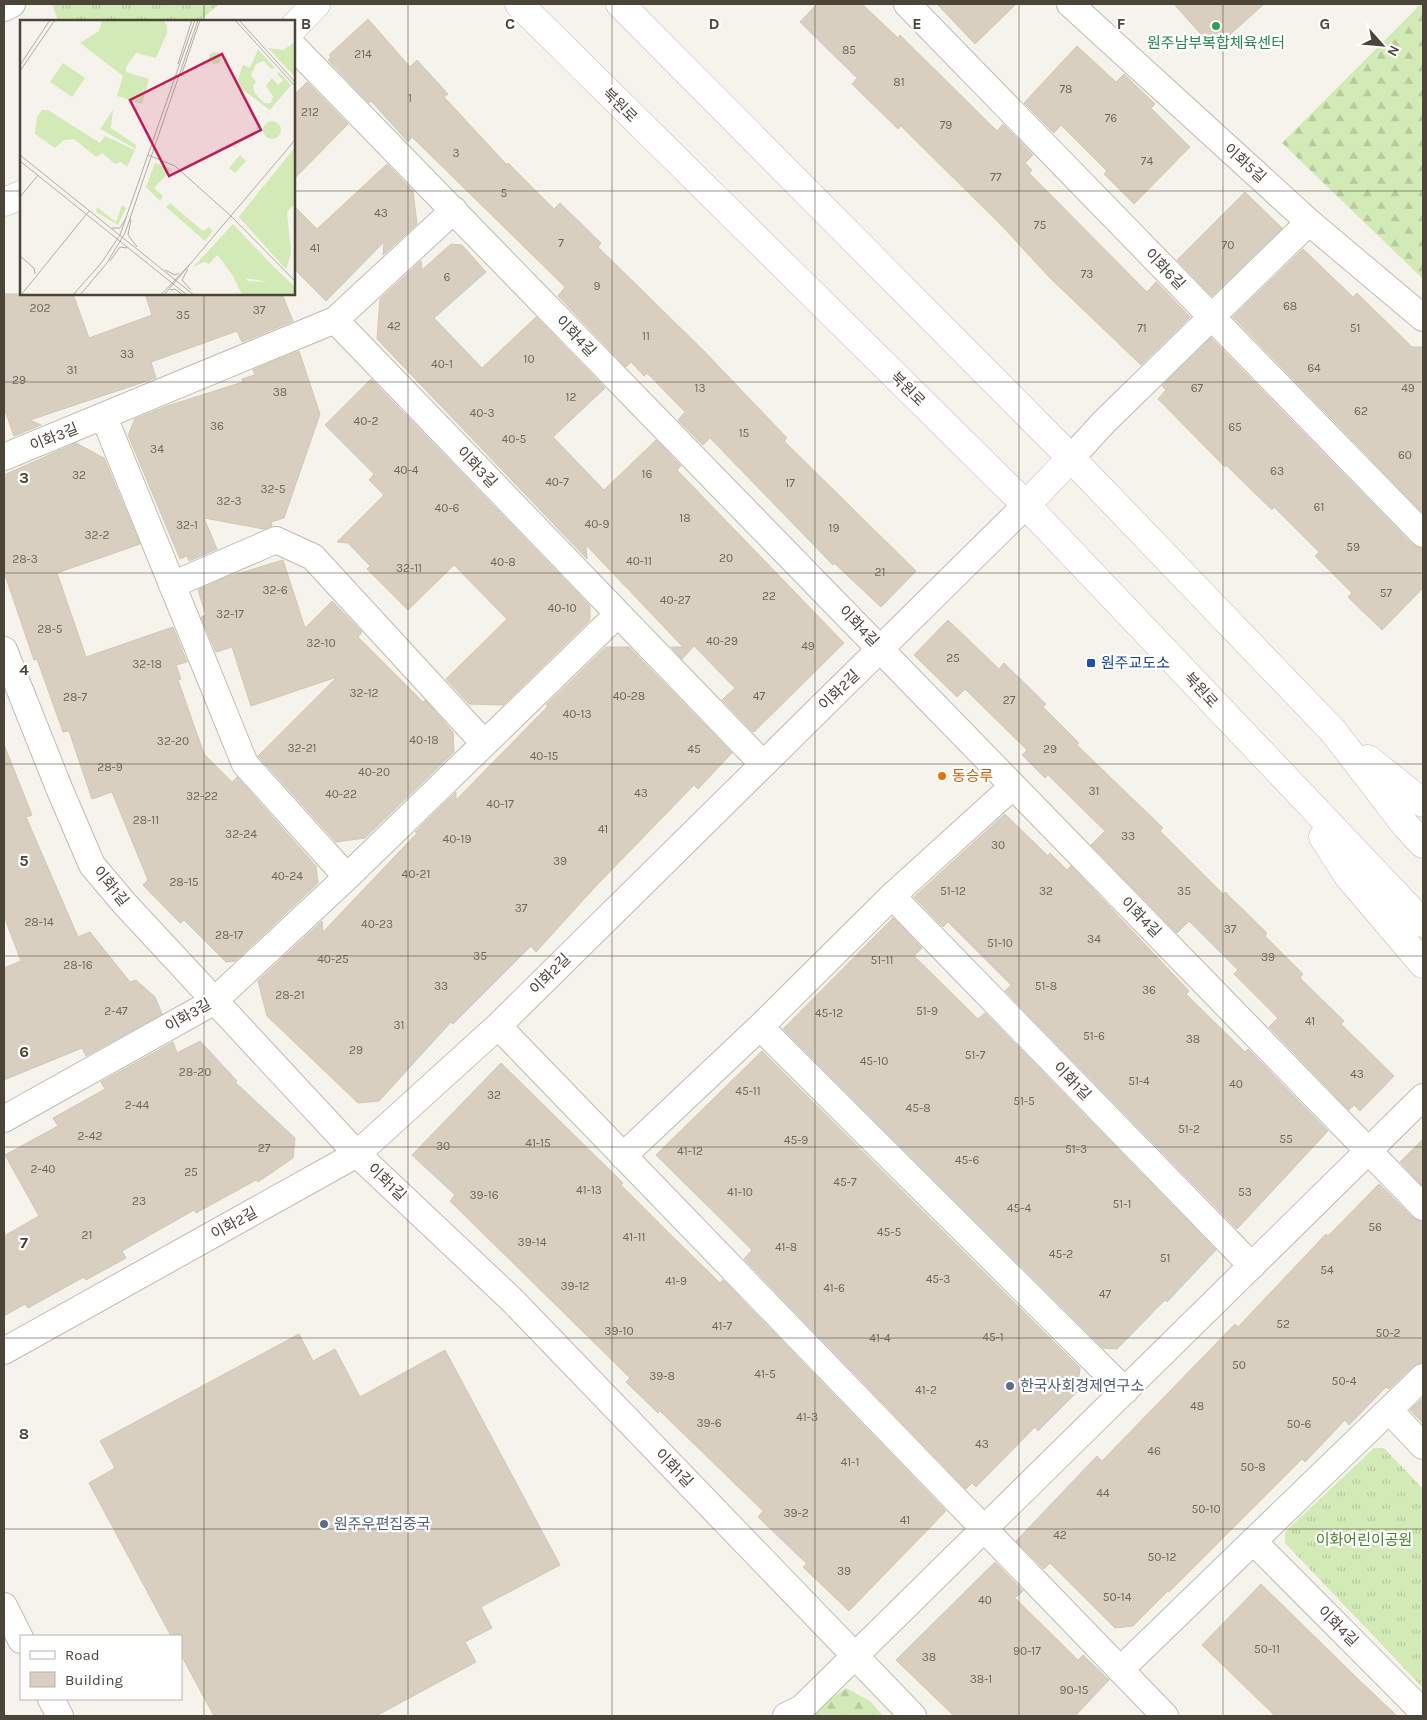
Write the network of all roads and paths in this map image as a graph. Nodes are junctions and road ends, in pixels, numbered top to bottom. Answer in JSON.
{"nodes":[{"id":1,"x":12,"y":4,"type":"edge"},
{"id":2,"x":316,"y":4,"type":"edge"},
{"id":3,"x":519,"y":4,"type":"edge"},
{"id":4,"x":907,"y":4,"type":"edge"},
{"id":5,"x":1070,"y":4,"type":"edge"},
{"id":6,"x":629,"y":7,"type":"edge"},
{"id":7,"x":4,"y":8,"type":"edge"},
{"id":8,"x":295,"y":26,"type":"edge"},
{"id":9,"x":295,"y":47,"type":"edge"},
{"id":10,"x":20,"y":195,"type":"edge"},
{"id":11,"x":4,"y":202,"type":"edge"},
{"id":12,"x":454,"y":210,"type":"junction"},
{"id":13,"x":1309,"y":222,"type":"junction"},
{"id":14,"x":1212,"y":317,"type":"junction"},
{"id":15,"x":1423,"y":318,"type":"edge"},
{"id":16,"x":335,"y":320,"type":"junction"},
{"id":17,"x":104,"y":417,"type":"junction"},
{"id":18,"x":4,"y":456,"type":"edge"},
{"id":19,"x":1071,"y":458,"type":"junction"},
{"id":20,"x":1026,"y":505,"type":"junction"},
{"id":21,"x":1423,"y":534,"type":"edge"},
{"id":22,"x":172,"y":585,"type":"junction"},
{"id":23,"x":618,"y":614,"type":"junction"},
{"id":24,"x":881,"y":648,"type":"junction"},
{"id":25,"x":4,"y":650,"type":"edge"},
{"id":26,"x":1332,"y":731,"type":"junction"},
{"id":27,"x":484,"y":743,"type":"junction"},
{"id":28,"x":763,"y":764,"type":"junction"},
{"id":29,"x":1288,"y":783,"type":"junction"},
{"id":30,"x":1012,"y":787,"type":"junction"},
{"id":31,"x":1423,"y":804,"type":"edge"},
{"id":32,"x":1423,"y":844,"type":"edge"},
{"id":33,"x":347,"y":877,"type":"junction"},
{"id":34,"x":892,"y":896,"type":"junction"},
{"id":35,"x":1423,"y":923,"type":"edge"},
{"id":36,"x":1423,"y":964,"type":"edge"},
{"id":37,"x":213,"y":1002,"type":"junction"},
{"id":38,"x":498,"y":1026,"type":"junction"},
{"id":39,"x":760,"y":1027,"type":"junction"},
{"id":40,"x":1423,"y":1097,"type":"edge"},
{"id":41,"x":4,"y":1119,"type":"edge"},
{"id":42,"x":1370,"y":1150,"type":"junction"},
{"id":43,"x":357,"y":1154,"type":"junction"},
{"id":44,"x":624,"y":1156,"type":"junction"},
{"id":45,"x":1423,"y":1207,"type":"edge"},
{"id":46,"x":1252,"y":1266,"type":"junction"},
{"id":47,"x":4,"y":1351,"type":"edge"},
{"id":48,"x":1423,"y":1377,"type":"edge"},
{"id":49,"x":1125,"y":1390,"type":"junction"},
{"id":50,"x":1389,"y":1410,"type":"junction"},
{"id":51,"x":1423,"y":1446,"type":"edge"},
{"id":52,"x":983,"y":1530,"type":"junction"},
{"id":53,"x":1254,"y":1541,"type":"junction"},
{"id":54,"x":4,"y":1606,"type":"edge"},
{"id":55,"x":20,"y":1638,"type":"edge"},
{"id":56,"x":856,"y":1654,"type":"junction"},
{"id":57,"x":1120,"y":1670,"type":"junction"},
{"id":58,"x":52,"y":1700,"type":"edge"},
{"id":59,"x":1423,"y":1712,"type":"edge"},
{"id":60,"x":60,"y":1716,"type":"edge"},
{"id":61,"x":786,"y":1716,"type":"edge"},
{"id":62,"x":913,"y":1716,"type":"edge"},
{"id":63,"x":1165,"y":1716,"type":"edge"}],
"edges":[{"from":1,"to":7,"type":"street"},
{"from":2,"to":8,"type":"street"},
{"from":3,"to":20,"type":"street","name":"북원로"},
{"from":4,"to":14,"type":"street","name":"이화6길"},
{"from":5,"to":13,"type":"street","name":"이화5길"},
{"from":6,"to":19,"type":"street"},
{"from":9,"to":12,"type":"street","name":"이화4길"},
{"from":10,"to":11,"type":"street"},
{"from":12,"to":16,"type":"street","name":"이화3길"},
{"from":12,"to":24,"type":"street","name":"이화4길"},
{"from":13,"to":14,"type":"street"},
{"from":13,"to":15,"type":"street","name":"이화5길"},
{"from":14,"to":19,"type":"street"},
{"from":14,"to":21,"type":"street","name":"이화6길"},
{"from":16,"to":17,"type":"street","name":"이화3길"},
{"from":16,"to":23,"type":"street","name":"이화3길"},
{"from":17,"to":18,"type":"street","name":"이화3길"},
{"from":17,"to":22,"type":"street"},
{"from":19,"to":20,"type":"street"},
{"from":19,"to":26,"type":"street"},
{"from":20,"to":24,"type":"street","name":"이화2길"},
{"from":20,"to":29,"type":"street","name":"북원로"},
{"from":22,"to":27,"type":"street"},
{"from":22,"to":33,"type":"street"},
{"from":23,"to":27,"type":"street","name":"이화3길"},
{"from":23,"to":28,"type":"street","name":"이화3길"},
{"from":24,"to":28,"type":"street","name":"이화2길"},
{"from":24,"to":30,"type":"street","name":"이화4길"},
{"from":25,"to":37,"type":"street","name":"이화1길"},
{"from":26,"to":31,"type":"street"},
{"from":26,"to":32,"type":"street"},
{"from":27,"to":33,"type":"street","name":"이화3길"},
{"from":28,"to":38,"type":"street","name":"이화2길"},
{"from":29,"to":35,"type":"street","name":"북원로"},
{"from":29,"to":36,"type":"street","name":"북원로"},
{"from":30,"to":34,"type":"street"},
{"from":30,"to":42,"type":"street","name":"이화4길"},
{"from":33,"to":37,"type":"street","name":"이화3길"},
{"from":34,"to":39,"type":"street"},
{"from":34,"to":46,"type":"street","name":"이화1길"},
{"from":37,"to":41,"type":"street","name":"이화3길"},
{"from":37,"to":43,"type":"street","name":"이화1길"},
{"from":38,"to":43,"type":"street","name":"이화2길"},
{"from":38,"to":44,"type":"street"},
{"from":39,"to":44,"type":"street"},
{"from":39,"to":49,"type":"street"},
{"from":40,"to":42,"type":"street"},
{"from":42,"to":45,"type":"street","name":"이화4길"},
{"from":42,"to":46,"type":"street"},
{"from":43,"to":47,"type":"street","name":"이화2길"},
{"from":43,"to":56,"type":"street","name":"이화1길"},
{"from":44,"to":52,"type":"street"},
{"from":46,"to":49,"type":"street"},
{"from":48,"to":50,"type":"street"},
{"from":49,"to":52,"type":"street"},
{"from":50,"to":51,"type":"street"},
{"from":50,"to":53,"type":"street"},
{"from":52,"to":56,"type":"street"},
{"from":52,"to":57,"type":"street"},
{"from":53,"to":57,"type":"street"},
{"from":53,"to":59,"type":"street","name":"이화4길"},
{"from":54,"to":55,"type":"street"},
{"from":56,"to":61,"type":"street"},
{"from":56,"to":62,"type":"street","name":"이화1길"},
{"from":57,"to":63,"type":"street"},
{"from":58,"to":60,"type":"street"}]}
